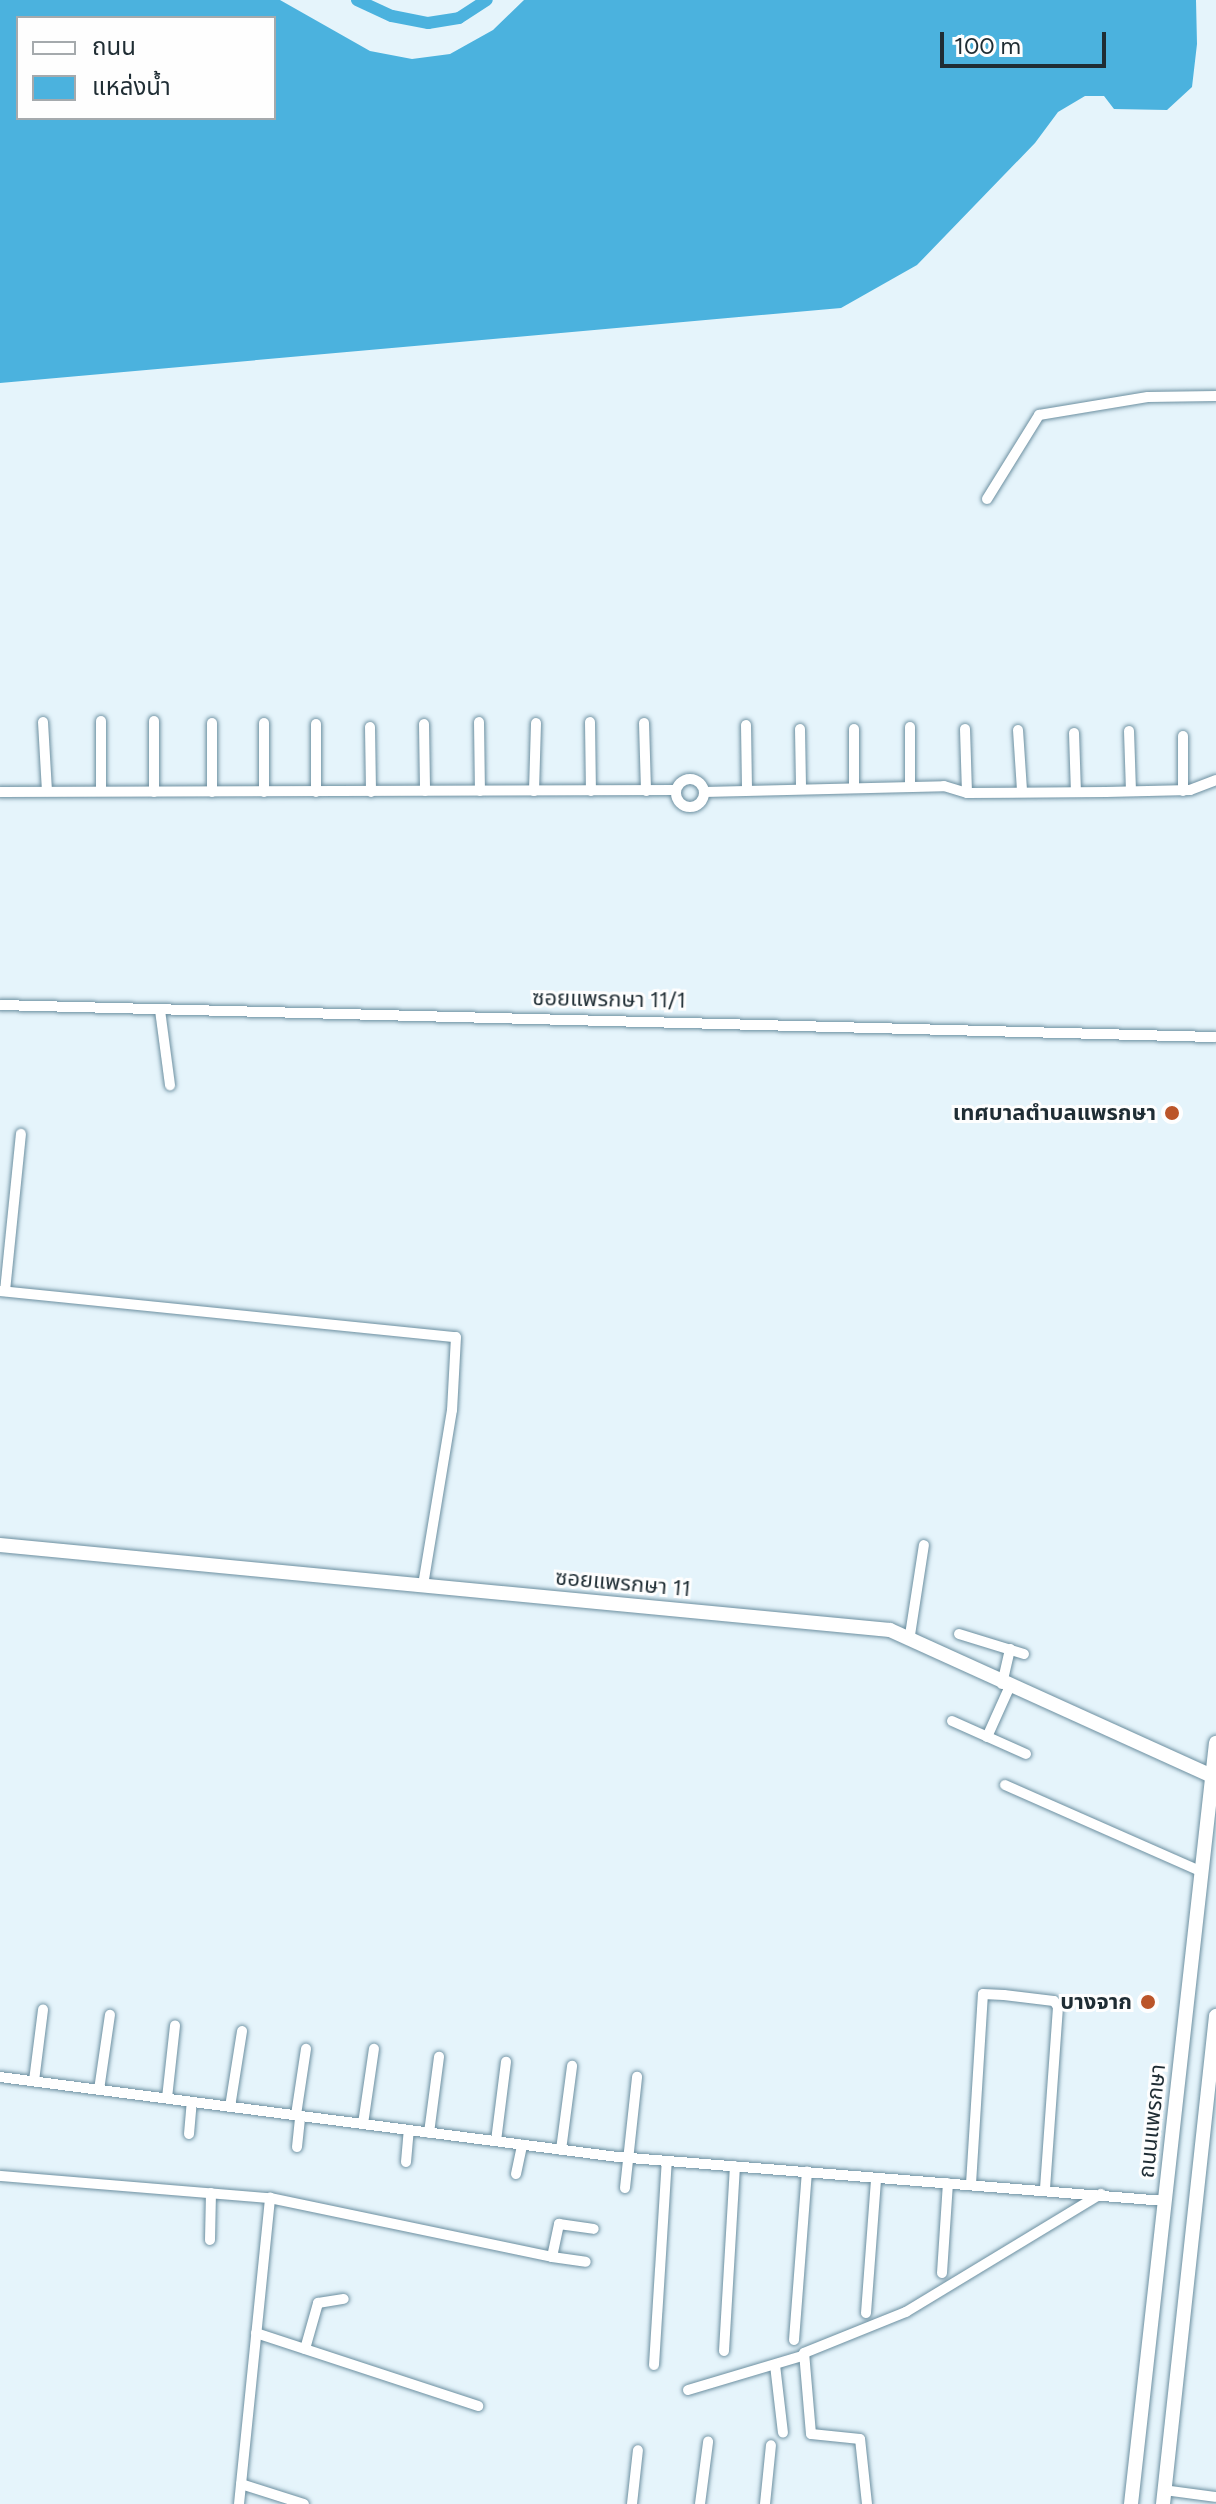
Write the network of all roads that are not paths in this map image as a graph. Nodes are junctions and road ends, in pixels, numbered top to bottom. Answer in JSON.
{"nodes":[{"id":1,"x":1216,"y":396,"type":"edge"},
{"id":2,"x":987,"y":499,"type":"dead end"},
{"id":3,"x":101,"y":721,"type":"dead end"},
{"id":4,"x":154,"y":721,"type":"dead end"},
{"id":5,"x":43,"y":722,"type":"dead end"},
{"id":6,"x":479,"y":722,"type":"dead end"},
{"id":7,"x":590,"y":722,"type":"dead end"},
{"id":8,"x":212,"y":723,"type":"dead end"},
{"id":9,"x":264,"y":723,"type":"dead end"},
{"id":10,"x":536,"y":723,"type":"dead end"},
{"id":11,"x":644,"y":723,"type":"dead end"},
{"id":12,"x":316,"y":724,"type":"dead end"},
{"id":13,"x":424,"y":724,"type":"dead end"},
{"id":14,"x":746,"y":725,"type":"dead end"},
{"id":15,"x":370,"y":727,"type":"dead end"},
{"id":16,"x":910,"y":727,"type":"dead end"},
{"id":17,"x":800,"y":729,"type":"dead end"},
{"id":18,"x":854,"y":729,"type":"dead end"},
{"id":19,"x":965,"y":729,"type":"dead end"},
{"id":20,"x":1018,"y":730,"type":"dead end"},
{"id":21,"x":1129,"y":731,"type":"dead end"},
{"id":22,"x":1074,"y":733,"type":"dead end"},
{"id":23,"x":1183,"y":736,"type":"dead end"},
{"id":24,"x":1216,"y":780,"type":"edge"},
{"id":25,"x":910,"y":787,"type":"junction"},
{"id":26,"x":854,"y":788,"type":"junction"},
{"id":27,"x":801,"y":789,"type":"junction"},
{"id":28,"x":101,"y":790,"type":"junction"},
{"id":29,"x":676,"y":790,"type":"junction"},
{"id":30,"x":747,"y":790,"type":"junction"},
{"id":31,"x":47,"y":791,"type":"junction"},
{"id":32,"x":425,"y":791,"type":"junction"},
{"id":33,"x":480,"y":791,"type":"junction"},
{"id":34,"x":534,"y":791,"type":"junction"},
{"id":35,"x":591,"y":791,"type":"junction"},
{"id":36,"x":646,"y":791,"type":"junction"},
{"id":37,"x":1022,"y":791,"type":"junction"},
{"id":38,"x":1131,"y":791,"type":"junction"},
{"id":39,"x":1183,"y":791,"type":"junction"},
{"id":40,"x":0,"y":792,"type":"edge"},
{"id":41,"x":154,"y":792,"type":"junction"},
{"id":42,"x":212,"y":792,"type":"junction"},
{"id":43,"x":264,"y":792,"type":"junction"},
{"id":44,"x":316,"y":792,"type":"junction"},
{"id":45,"x":371,"y":792,"type":"junction"},
{"id":46,"x":704,"y":792,"type":"junction"},
{"id":47,"x":1076,"y":792,"type":"junction"},
{"id":48,"x":967,"y":793,"type":"junction"},
{"id":49,"x":0,"y":1005,"type":"edge"},
{"id":50,"x":160,"y":1010,"type":"junction"},
{"id":51,"x":1216,"y":1037,"type":"edge"},
{"id":52,"x":170,"y":1085,"type":"dead end"},
{"id":53,"x":21,"y":1134,"type":"dead end"},
{"id":54,"x":2,"y":1291,"type":"edge"},
{"id":55,"x":0,"y":1545,"type":"edge"},
{"id":56,"x":924,"y":1545,"type":"dead end"},
{"id":57,"x":423,"y":1586,"type":"junction"},
{"id":58,"x":959,"y":1634,"type":"dead end"},
{"id":59,"x":910,"y":1635,"type":"junction"},
{"id":60,"x":1010,"y":1649,"type":"junction"},
{"id":61,"x":1024,"y":1654,"type":"dead end"},
{"id":62,"x":1005,"y":1686,"type":"junction"},
{"id":63,"x":952,"y":1721,"type":"dead end"},
{"id":64,"x":987,"y":1737,"type":"junction"},
{"id":65,"x":1216,"y":1743,"type":"edge"},
{"id":66,"x":1026,"y":1754,"type":"dead end"},
{"id":67,"x":1212,"y":1776,"type":"junction"},
{"id":68,"x":1005,"y":1785,"type":"dead end"},
{"id":69,"x":1202,"y":1872,"type":"junction"},
{"id":70,"x":43,"y":2010,"type":"dead end"},
{"id":71,"x":110,"y":2015,"type":"dead end"},
{"id":72,"x":1216,"y":2016,"type":"edge"},
{"id":73,"x":175,"y":2025,"type":"dead end"},
{"id":74,"x":242,"y":2031,"type":"dead end"},
{"id":75,"x":306,"y":2049,"type":"dead end"},
{"id":76,"x":374,"y":2049,"type":"dead end"},
{"id":77,"x":439,"y":2057,"type":"dead end"},
{"id":78,"x":506,"y":2062,"type":"dead end"},
{"id":79,"x":572,"y":2066,"type":"dead end"},
{"id":80,"x":0,"y":2077,"type":"edge"},
{"id":81,"x":637,"y":2077,"type":"dead end"},
{"id":82,"x":1213,"y":2077,"type":"edge"},
{"id":83,"x":34,"y":2081,"type":"junction"},
{"id":84,"x":99,"y":2090,"type":"junction"},
{"id":85,"x":167,"y":2098,"type":"junction"},
{"id":86,"x":192,"y":2102,"type":"junction"},
{"id":87,"x":230,"y":2107,"type":"junction"},
{"id":88,"x":298,"y":2116,"type":"junction"},
{"id":89,"x":363,"y":2124,"type":"junction"},
{"id":90,"x":409,"y":2130,"type":"junction"},
{"id":91,"x":429,"y":2133,"type":"junction"},
{"id":92,"x":189,"y":2134,"type":"dead end"},
{"id":93,"x":496,"y":2141,"type":"junction"},
{"id":94,"x":522,"y":2145,"type":"junction"},
{"id":95,"x":297,"y":2147,"type":"dead end"},
{"id":96,"x":561,"y":2150,"type":"junction"},
{"id":97,"x":628,"y":2158,"type":"junction"},
{"id":98,"x":667,"y":2161,"type":"junction"},
{"id":99,"x":406,"y":2162,"type":"dead end"},
{"id":100,"x":735,"y":2166,"type":"junction"},
{"id":101,"x":807,"y":2171,"type":"junction"},
{"id":102,"x":516,"y":2174,"type":"dead end"},
{"id":103,"x":0,"y":2176,"type":"edge"},
{"id":104,"x":876,"y":2179,"type":"junction"},
{"id":105,"x":948,"y":2183,"type":"junction"},
{"id":106,"x":971,"y":2184,"type":"junction"},
{"id":107,"x":625,"y":2188,"type":"dead end"},
{"id":108,"x":1045,"y":2189,"type":"junction"},
{"id":109,"x":211,"y":2193,"type":"junction"},
{"id":110,"x":1101,"y":2194,"type":"junction"},
{"id":111,"x":270,"y":2198,"type":"junction"},
{"id":112,"x":1165,"y":2201,"type":"junction"},
{"id":113,"x":594,"y":2229,"type":"dead end"},
{"id":114,"x":210,"y":2240,"type":"dead end"},
{"id":115,"x":552,"y":2257,"type":"junction"},
{"id":116,"x":586,"y":2262,"type":"dead end"},
{"id":117,"x":942,"y":2273,"type":"dead end"},
{"id":118,"x":344,"y":2299,"type":"dead end"},
{"id":119,"x":866,"y":2313,"type":"dead end"},
{"id":120,"x":256,"y":2333,"type":"junction"},
{"id":121,"x":794,"y":2340,"type":"dead end"},
{"id":122,"x":305,"y":2349,"type":"junction"},
{"id":123,"x":724,"y":2351,"type":"dead end"},
{"id":124,"x":802,"y":2356,"type":"junction"},
{"id":125,"x":654,"y":2365,"type":"dead end"},
{"id":126,"x":775,"y":2365,"type":"junction"},
{"id":127,"x":688,"y":2390,"type":"dead end"},
{"id":128,"x":478,"y":2406,"type":"dead end"},
{"id":129,"x":783,"y":2433,"type":"dead end"},
{"id":130,"x":708,"y":2442,"type":"dead end"},
{"id":131,"x":771,"y":2445,"type":"dead end"},
{"id":132,"x":638,"y":2450,"type":"dead end"},
{"id":133,"x":241,"y":2484,"type":"junction"},
{"id":134,"x":1163,"y":2497,"type":"edge"},
{"id":135,"x":1216,"y":2497,"type":"edge"},
{"id":136,"x":239,"y":2504,"type":"edge"},
{"id":137,"x":304,"y":2504,"type":"edge"},
{"id":138,"x":632,"y":2504,"type":"edge"},
{"id":139,"x":700,"y":2504,"type":"edge"},
{"id":140,"x":765,"y":2504,"type":"edge"},
{"id":141,"x":867,"y":2504,"type":"edge"},
{"id":142,"x":1131,"y":2504,"type":"edge"}],
"edges":[{"from":1,"to":2,"type":"street"},
{"from":3,"to":28,"type":"street"},
{"from":4,"to":41,"type":"street"},
{"from":5,"to":31,"type":"street"},
{"from":6,"to":33,"type":"street"},
{"from":7,"to":35,"type":"street"},
{"from":8,"to":42,"type":"street"},
{"from":9,"to":43,"type":"street"},
{"from":10,"to":34,"type":"street"},
{"from":11,"to":36,"type":"street"},
{"from":12,"to":44,"type":"street"},
{"from":13,"to":32,"type":"street"},
{"from":14,"to":30,"type":"street"},
{"from":15,"to":45,"type":"street"},
{"from":16,"to":25,"type":"street"},
{"from":17,"to":27,"type":"street"},
{"from":18,"to":26,"type":"street"},
{"from":19,"to":48,"type":"street"},
{"from":20,"to":37,"type":"street"},
{"from":21,"to":38,"type":"street"},
{"from":22,"to":47,"type":"street"},
{"from":23,"to":39,"type":"street"},
{"from":24,"to":39,"type":"street"},
{"from":25,"to":26,"type":"street"},
{"from":25,"to":48,"type":"street"},
{"from":26,"to":27,"type":"street"},
{"from":27,"to":30,"type":"street"},
{"from":28,"to":31,"type":"street"},
{"from":28,"to":41,"type":"street"},
{"from":29,"to":36,"type":"street"},
{"from":29,"to":46,"type":"street"},
{"from":29,"to":46,"type":"street"},
{"from":30,"to":46,"type":"street"},
{"from":31,"to":40,"type":"street"},
{"from":32,"to":33,"type":"street"},
{"from":32,"to":45,"type":"street"},
{"from":33,"to":34,"type":"street"},
{"from":34,"to":35,"type":"street"},
{"from":35,"to":36,"type":"street"},
{"from":37,"to":47,"type":"street"},
{"from":37,"to":48,"type":"street"},
{"from":38,"to":39,"type":"street"},
{"from":38,"to":47,"type":"street"},
{"from":41,"to":42,"type":"street"},
{"from":42,"to":43,"type":"street"},
{"from":43,"to":44,"type":"street"},
{"from":44,"to":45,"type":"street"},
{"from":49,"to":50,"type":"street","name":"ซอยแพรกษา 11/1"},
{"from":50,"to":51,"type":"street","name":"ซอยแพรกษา 11/1"},
{"from":50,"to":52,"type":"street"},
{"from":53,"to":54,"type":"street"},
{"from":54,"to":57,"type":"street"},
{"from":55,"to":57,"type":"main road","name":"ซอยแพรกษา 11"},
{"from":56,"to":59,"type":"street"},
{"from":57,"to":59,"type":"main road","name":"ซอยแพรกษา 11"},
{"from":58,"to":60,"type":"street"},
{"from":59,"to":62,"type":"main road","name":"ซอยแพรกษา 11"},
{"from":60,"to":61,"type":"street"},
{"from":60,"to":62,"type":"street"},
{"from":62,"to":64,"type":"street"},
{"from":62,"to":67,"type":"main road","name":"ซอยแพรกษา 11"},
{"from":63,"to":64,"type":"street"},
{"from":64,"to":66,"type":"street"},
{"from":65,"to":67,"type":"main road","name":"ถนนแพรกษา"},
{"from":67,"to":69,"type":"main road","name":"ถนนแพรกษา"},
{"from":68,"to":69,"type":"street"},
{"from":69,"to":112,"type":"main road","name":"ถนนแพรกษา"},
{"from":70,"to":83,"type":"street"},
{"from":71,"to":84,"type":"street"},
{"from":72,"to":82,"type":"main road"},
{"from":73,"to":85,"type":"street"},
{"from":74,"to":87,"type":"street"},
{"from":75,"to":88,"type":"street"},
{"from":76,"to":89,"type":"street"},
{"from":77,"to":91,"type":"street"},
{"from":78,"to":93,"type":"street"},
{"from":79,"to":96,"type":"street"},
{"from":80,"to":83,"type":"street"},
{"from":81,"to":97,"type":"street"},
{"from":82,"to":134,"type":"main road"},
{"from":83,"to":84,"type":"street"},
{"from":84,"to":85,"type":"street"},
{"from":85,"to":86,"type":"street"},
{"from":86,"to":87,"type":"street"},
{"from":86,"to":92,"type":"street"},
{"from":87,"to":88,"type":"street"},
{"from":88,"to":89,"type":"street"},
{"from":88,"to":95,"type":"street"},
{"from":89,"to":90,"type":"street"},
{"from":90,"to":91,"type":"street"},
{"from":90,"to":99,"type":"street"},
{"from":91,"to":93,"type":"street"},
{"from":93,"to":94,"type":"street"},
{"from":94,"to":96,"type":"street"},
{"from":94,"to":102,"type":"street"},
{"from":96,"to":97,"type":"street"},
{"from":97,"to":98,"type":"street"},
{"from":97,"to":107,"type":"street"},
{"from":98,"to":100,"type":"street"},
{"from":98,"to":125,"type":"street"},
{"from":100,"to":101,"type":"street"},
{"from":100,"to":123,"type":"street"},
{"from":101,"to":104,"type":"street"},
{"from":101,"to":121,"type":"street"},
{"from":103,"to":109,"type":"street"},
{"from":104,"to":105,"type":"street"},
{"from":104,"to":119,"type":"street"},
{"from":105,"to":106,"type":"street"},
{"from":105,"to":117,"type":"street"},
{"from":106,"to":108,"type":"street"},
{"from":106,"to":108,"type":"street"},
{"from":108,"to":110,"type":"street"},
{"from":109,"to":111,"type":"street"},
{"from":109,"to":114,"type":"street"},
{"from":110,"to":112,"type":"street"},
{"from":110,"to":124,"type":"street"},
{"from":111,"to":115,"type":"street"},
{"from":111,"to":120,"type":"street"},
{"from":112,"to":142,"type":"main road","name":"ถนนแพรกษา"},
{"from":113,"to":115,"type":"street"},
{"from":115,"to":116,"type":"street"},
{"from":118,"to":122,"type":"street"},
{"from":120,"to":122,"type":"street"},
{"from":120,"to":133,"type":"street"},
{"from":122,"to":128,"type":"street"},
{"from":124,"to":126,"type":"street"},
{"from":124,"to":141,"type":"street"},
{"from":126,"to":127,"type":"street"},
{"from":126,"to":129,"type":"street"},
{"from":130,"to":139,"type":"street"},
{"from":131,"to":140,"type":"street"},
{"from":132,"to":138,"type":"street"},
{"from":133,"to":136,"type":"street"},
{"from":133,"to":137,"type":"street"},
{"from":134,"to":135,"type":"street"}]}
